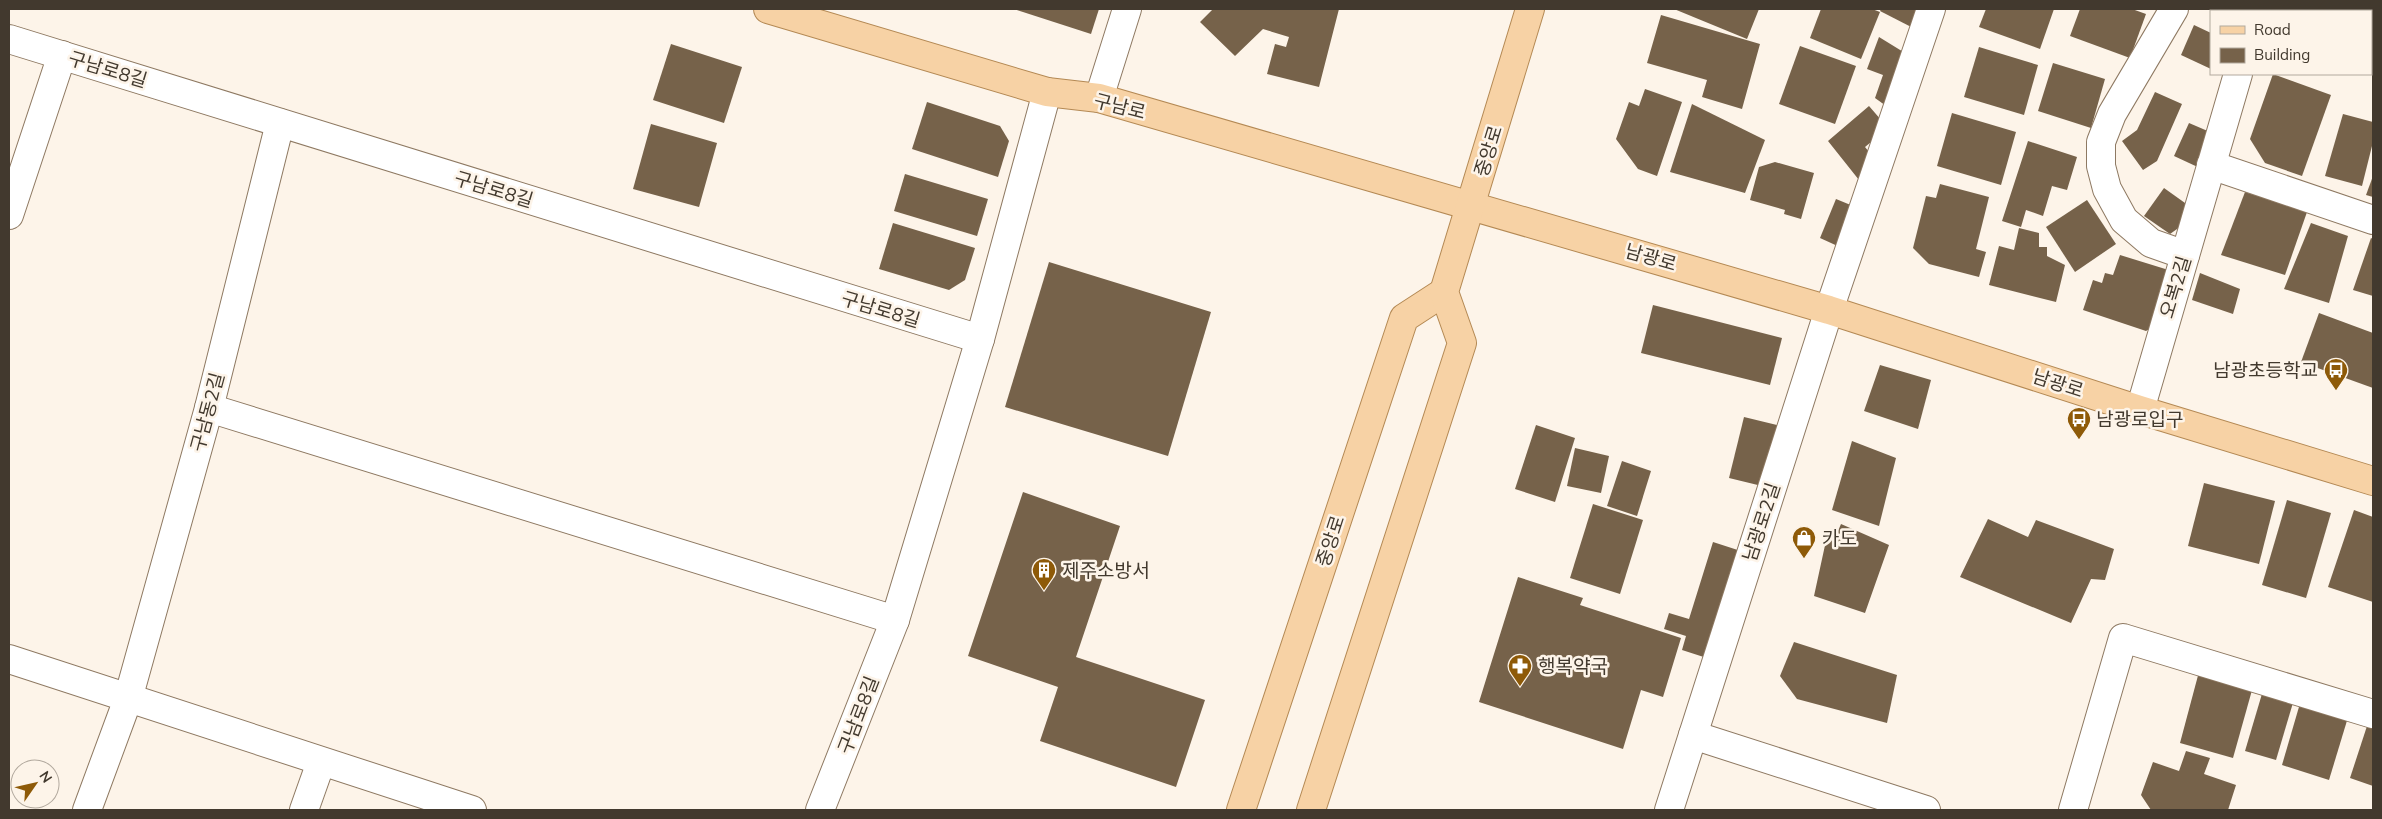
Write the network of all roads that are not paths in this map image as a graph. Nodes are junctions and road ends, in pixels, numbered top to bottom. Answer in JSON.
{"nodes":[{"id":1,"x":768,"y":9,"type":"edge"},
{"id":2,"x":1127,"y":9,"type":"edge"},
{"id":3,"x":1530,"y":9,"type":"edge"},
{"id":4,"x":1932,"y":9,"type":"edge"},
{"id":5,"x":2174,"y":9,"type":"edge"},
{"id":6,"x":9,"y":39,"type":"edge"},
{"id":7,"x":62,"y":55,"type":"junction"},
{"id":8,"x":2238,"y":75,"type":"edge"},
{"id":9,"x":1047,"y":92,"type":"junction"},
{"id":10,"x":1099,"y":98,"type":"junction"},
{"id":11,"x":280,"y":123,"type":"junction"},
{"id":12,"x":2211,"y":165,"type":"junction"},
{"id":13,"x":1472,"y":205,"type":"junction"},
{"id":14,"x":9,"y":215,"type":"edge"},
{"id":15,"x":2373,"y":220,"type":"edge"},
{"id":16,"x":2184,"y":255,"type":"junction"},
{"id":17,"x":1444,"y":292,"type":"junction"},
{"id":18,"x":1829,"y":310,"type":"junction"},
{"id":19,"x":980,"y":339,"type":"junction"},
{"id":20,"x":209,"y":408,"type":"junction"},
{"id":21,"x":2140,"y":410,"type":"junction"},
{"id":22,"x":2373,"y":481,"type":"edge"},
{"id":23,"x":895,"y":620,"type":"junction"},
{"id":24,"x":9,"y":659,"type":"edge"},
{"id":25,"x":128,"y":699,"type":"junction"},
{"id":26,"x":2373,"y":714,"type":"edge"},
{"id":27,"x":1693,"y":735,"type":"junction"},
{"id":28,"x":321,"y":762,"type":"junction"},
{"id":29,"x":87,"y":810,"type":"edge"},
{"id":30,"x":304,"y":810,"type":"edge"},
{"id":31,"x":472,"y":810,"type":"edge"},
{"id":32,"x":820,"y":810,"type":"edge"},
{"id":33,"x":1241,"y":810,"type":"edge"},
{"id":34,"x":1311,"y":810,"type":"edge"},
{"id":35,"x":1669,"y":810,"type":"edge"},
{"id":36,"x":1926,"y":810,"type":"edge"},
{"id":37,"x":2073,"y":810,"type":"edge"}],
"edges":[{"from":1,"to":9,"type":"main road","name":"구남로"},
{"from":2,"to":10,"type":"street"},
{"from":3,"to":13,"type":"main road","name":"중앙로"},
{"from":4,"to":18,"type":"street"},
{"from":5,"to":16,"type":"street"},
{"from":6,"to":7,"type":"street","name":"구남로8길"},
{"from":7,"to":11,"type":"street","name":"구남로8길"},
{"from":7,"to":14,"type":"street"},
{"from":8,"to":12,"type":"street","name":"오복2길"},
{"from":9,"to":10,"type":"main road","name":"구남로"},
{"from":9,"to":19,"type":"street","name":"구남로8길"},
{"from":10,"to":13,"type":"main road","name":"구남로"},
{"from":11,"to":19,"type":"street","name":"구남로8길"},
{"from":11,"to":20,"type":"street","name":"구남동2길"},
{"from":12,"to":15,"type":"street"},
{"from":12,"to":16,"type":"street","name":"오복2길"},
{"from":13,"to":17,"type":"main road","name":"중앙로"},
{"from":13,"to":18,"type":"main road","name":"남광로"},
{"from":16,"to":21,"type":"street","name":"오복2길"},
{"from":17,"to":33,"type":"main road","name":"중앙로"},
{"from":17,"to":34,"type":"main road"},
{"from":18,"to":21,"type":"main road","name":"남광로"},
{"from":18,"to":27,"type":"street","name":"남광로2길"},
{"from":19,"to":23,"type":"street","name":"구남로8길"},
{"from":20,"to":23,"type":"street"},
{"from":20,"to":25,"type":"street","name":"구남동2길"},
{"from":21,"to":22,"type":"main road","name":"남광로"},
{"from":23,"to":32,"type":"street","name":"구남로8길"},
{"from":24,"to":25,"type":"street"},
{"from":25,"to":28,"type":"street"},
{"from":25,"to":29,"type":"street","name":"구남동2길"},
{"from":26,"to":37,"type":"street"},
{"from":27,"to":35,"type":"street","name":"남광로2길"},
{"from":27,"to":36,"type":"street"},
{"from":28,"to":30,"type":"street"},
{"from":28,"to":31,"type":"street"}]}
